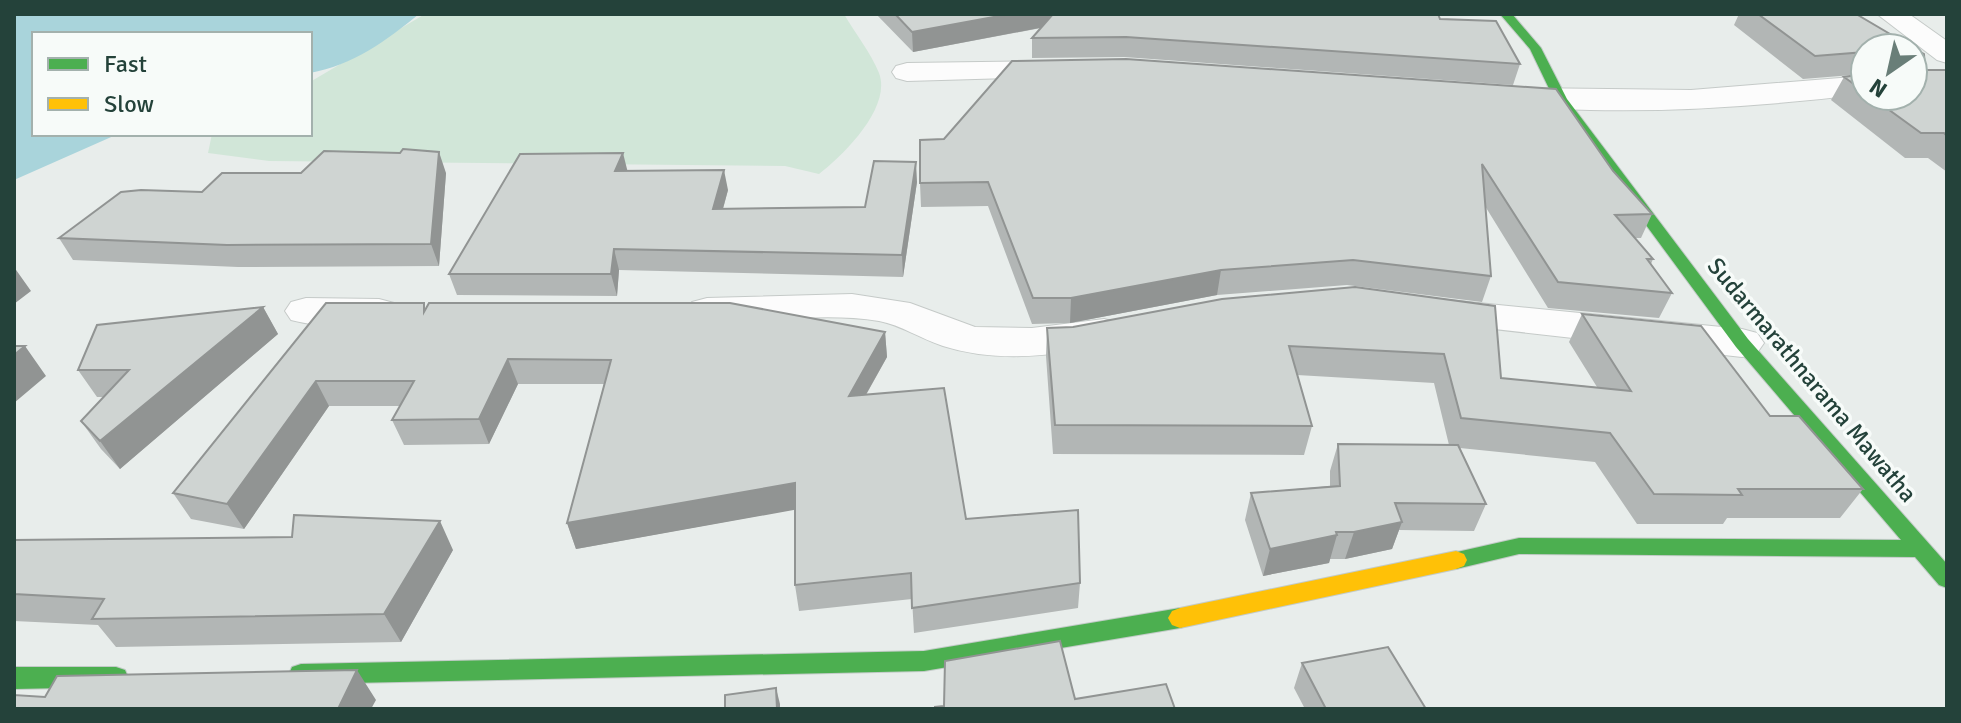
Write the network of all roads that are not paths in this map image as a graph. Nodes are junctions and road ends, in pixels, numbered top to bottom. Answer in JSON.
{"nodes":[{"id":1,"x":1506,"y":14,"type":"edge"},
{"id":2,"x":1891,"y":14,"type":"edge"},
{"id":3,"x":1093,"y":70,"type":"edge"},
{"id":4,"x":907,"y":72,"type":"dead end"},
{"id":5,"x":1943,"y":72,"type":"edge"},
{"id":6,"x":1849,"y":87,"type":"edge"},
{"id":7,"x":1483,"y":94,"type":"edge"},
{"id":8,"x":1561,"y":100,"type":"junction"},
{"id":9,"x":1404,"y":308,"type":"edge"},
{"id":10,"x":306,"y":311,"type":"dead end"},
{"id":11,"x":414,"y":312,"type":"edge"},
{"id":12,"x":662,"y":312,"type":"edge"},
{"id":13,"x":1143,"y":325,"type":"edge"},
{"id":14,"x":1742,"y":343,"type":"junction"},
{"id":15,"x":1923,"y":549,"type":"junction"},
{"id":16,"x":1947,"y":579,"type":"edge"},
{"id":17,"x":279,"y":674,"type":"edge"},
{"id":18,"x":139,"y":676,"type":"edge"},
{"id":19,"x":14,"y":678,"type":"edge"}],
"edges":[{"from":1,"to":8,"type":"street","name":"Sudarmarathnarama Mawatha"},
{"from":2,"to":5,"type":"street"},
{"from":3,"to":4,"type":"street"},
{"from":6,"to":8,"type":"street"},
{"from":7,"to":8,"type":"street"},
{"from":8,"to":14,"type":"street","name":"Sudarmarathnarama Mawatha"},
{"from":9,"to":14,"type":"street"},
{"from":10,"to":11,"type":"street"},
{"from":12,"to":13,"type":"street"},
{"from":14,"to":15,"type":"street","name":"Sudarmarathnarama Mawatha"},
{"from":15,"to":16,"type":"street","name":"Sudarmarathnarama Mawatha"},
{"from":15,"to":17,"type":"street"},
{"from":18,"to":19,"type":"street"}]}
